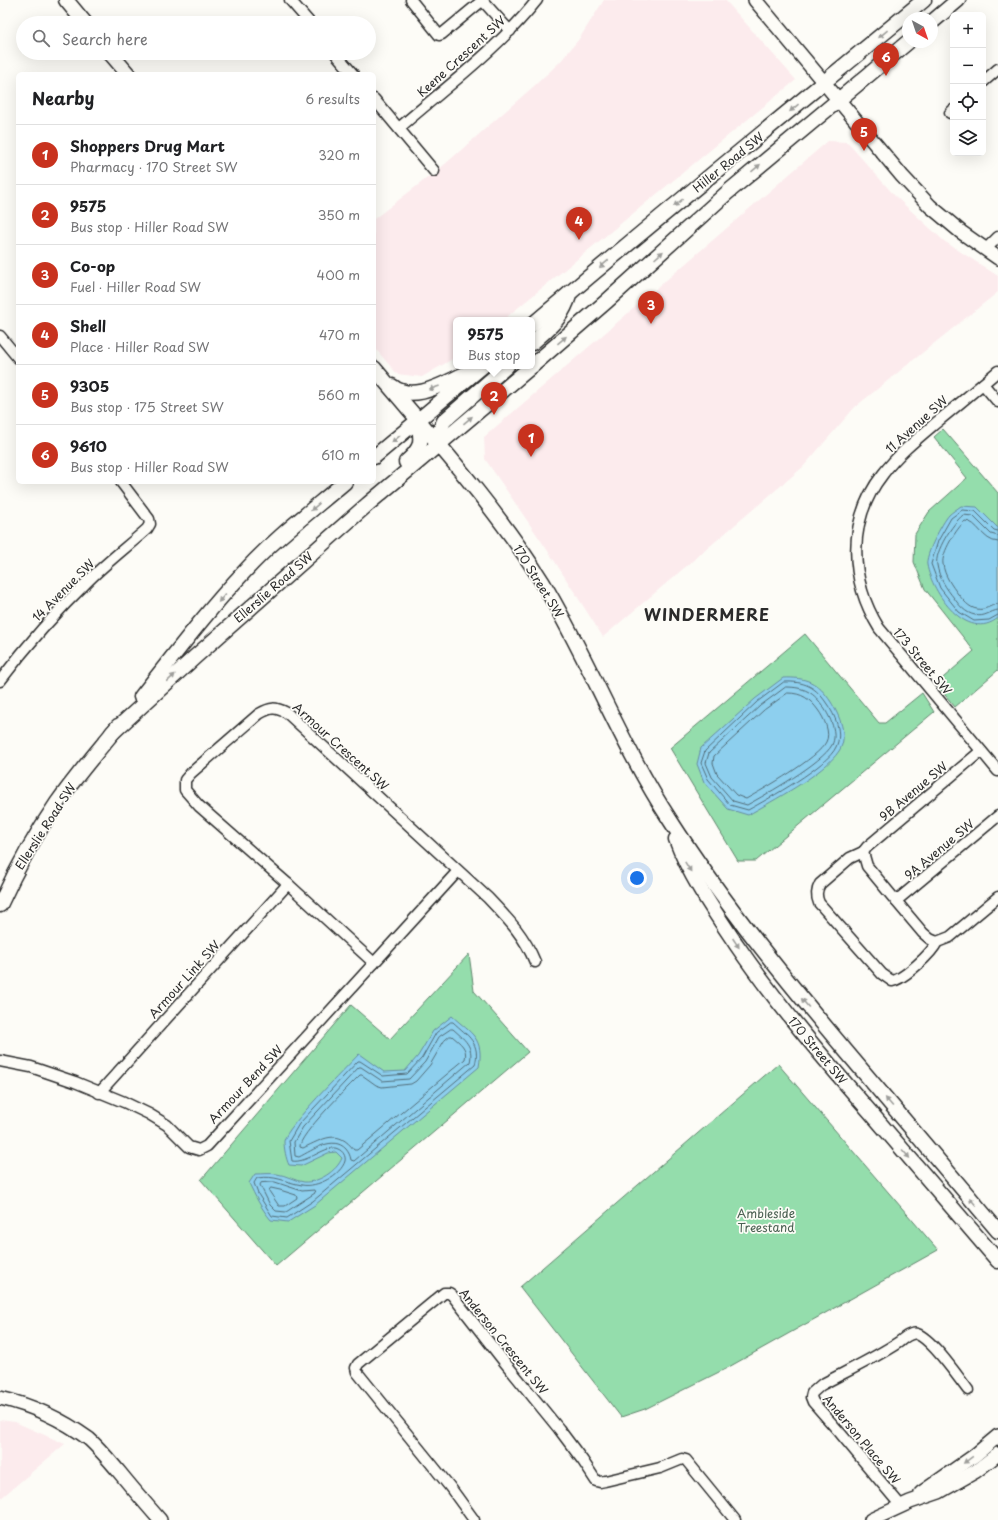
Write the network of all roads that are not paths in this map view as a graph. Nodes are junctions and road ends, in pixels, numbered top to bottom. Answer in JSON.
{"nodes":[{"id":1,"x":66,"y":0,"type":"edge"},
{"id":2,"x":290,"y":0,"type":"edge"},
{"id":3,"x":411,"y":0,"type":"edge"},
{"id":4,"x":482,"y":0,"type":"edge"},
{"id":5,"x":537,"y":0,"type":"edge"},
{"id":6,"x":755,"y":0,"type":"edge"},
{"id":7,"x":924,"y":0,"type":"edge"},
{"id":8,"x":958,"y":0,"type":"edge"},
{"id":9,"x":79,"y":16,"type":"edge"},
{"id":10,"x":304,"y":16,"type":"edge"},
{"id":11,"x":938,"y":17,"type":"edge"},
{"id":12,"x":510,"y":31,"type":"junction"},
{"id":13,"x":902,"y":47,"type":"edge"},
{"id":14,"x":116,"y":60,"type":"edge"},
{"id":15,"x":341,"y":60,"type":"edge"},
{"id":16,"x":998,"y":69,"type":"edge"},
{"id":17,"x":126,"y":72,"type":"edge"},
{"id":18,"x":351,"y":72,"type":"edge"},
{"id":19,"x":986,"y":79,"type":"edge"},
{"id":20,"x":824,"y":83,"type":"junction"},
{"id":21,"x":839,"y":100,"type":"junction"},
{"id":22,"x":376,"y":101,"type":"edge"},
{"id":23,"x":398,"y":128,"type":"junction"},
{"id":24,"x":434,"y":171,"type":"dead end"},
{"id":25,"x":998,"y":237,"type":"edge"},
{"id":26,"x":986,"y":249,"type":"junction"},
{"id":27,"x":998,"y":258,"type":"edge"},
{"id":28,"x":570,"y":293,"type":"junction"},
{"id":29,"x":535,"y":322,"type":"edge"},
{"id":30,"x":0,"y":336,"type":"edge"},
{"id":31,"x":535,"y":341,"type":"edge"},
{"id":32,"x":16,"y":356,"type":"edge"},
{"id":33,"x":535,"y":363,"type":"edge"},
{"id":34,"x":476,"y":369,"type":"edge"},
{"id":35,"x":479,"y":369,"type":"edge"},
{"id":36,"x":503,"y":369,"type":"edge"},
{"id":37,"x":528,"y":369,"type":"edge"},
{"id":38,"x":376,"y":370,"type":"edge"},
{"id":39,"x":998,"y":371,"type":"edge"},
{"id":40,"x":385,"y":380,"type":"junction"},
{"id":41,"x":983,"y":384,"type":"junction"},
{"id":42,"x":998,"y":402,"type":"edge"},
{"id":43,"x":418,"y":420,"type":"junction"},
{"id":44,"x":438,"y":445,"type":"junction"},
{"id":45,"x":376,"y":455,"type":"edge"},
{"id":46,"x":122,"y":484,"type":"edge"},
{"id":47,"x":343,"y":484,"type":"edge"},
{"id":48,"x":855,"y":554,"type":"joint"},
{"id":49,"x":281,"y":581,"type":"junction"},
{"id":50,"x":0,"y":681,"type":"edge"},
{"id":51,"x":112,"y":734,"type":"junction"},
{"id":52,"x":981,"y":751,"type":"junction"},
{"id":53,"x":998,"y":771,"type":"edge"},
{"id":54,"x":998,"y":816,"type":"edge"},
{"id":55,"x":669,"y":818,"type":"junction"},
{"id":56,"x":863,"y":852,"type":"junction"},
{"id":57,"x":458,"y":871,"type":"junction"},
{"id":58,"x":288,"y":884,"type":"junction"},
{"id":59,"x":998,"y":897,"type":"edge"},
{"id":60,"x":896,"y":901,"type":"junction"},
{"id":61,"x":0,"y":905,"type":"edge"},
{"id":62,"x":937,"y":942,"type":"junction"},
{"id":63,"x":535,"y":962,"type":"dead end"},
{"id":64,"x":374,"y":963,"type":"junction"},
{"id":65,"x":0,"y":1061,"type":"edge"},
{"id":66,"x":99,"y":1092,"type":"junction"},
{"id":67,"x":998,"y":1231,"type":"edge"},
{"id":68,"x":998,"y":1261,"type":"edge"},
{"id":69,"x":968,"y":1390,"type":"dead end"},
{"id":70,"x":0,"y":1398,"type":"edge"},
{"id":71,"x":998,"y":1436,"type":"edge"},
{"id":72,"x":998,"y":1454,"type":"edge"},
{"id":73,"x":905,"y":1504,"type":"junction"},
{"id":74,"x":160,"y":1520,"type":"edge"},
{"id":75,"x":474,"y":1520,"type":"edge"},
{"id":76,"x":735,"y":1520,"type":"edge"},
{"id":77,"x":870,"y":1520,"type":"edge"}],
"edges":[{"from":1,"to":9,"type":"main road"},
{"from":2,"to":10,"type":"street"},
{"from":3,"to":4,"type":"street"},
{"from":4,"to":12,"type":"street"},
{"from":5,"to":12,"type":"street","name":"Keene Crescent SW"},
{"from":6,"to":20,"type":"street"},
{"from":7,"to":20,"type":"main road","name":"Hiller Road SW","one_way":true},
{"from":8,"to":11,"type":"main road"},
{"from":12,"to":23,"type":"street","name":"Keene Crescent SW"},
{"from":13,"to":21,"type":"main road","name":"Hiller Road SW"},
{"from":14,"to":17,"type":"main road"},
{"from":15,"to":18,"type":"street"},
{"from":16,"to":19,"type":"street"},
{"from":20,"to":21,"type":"street"},
{"from":20,"to":28,"type":"main road","name":"Hiller Road SW","one_way":true},
{"from":21,"to":26,"type":"street"},
{"from":33,"to":21,"type":"main road","name":"Hiller Road SW","one_way":true},
{"from":22,"to":23,"type":"street"},
{"from":23,"to":24,"type":"street"},
{"from":25,"to":26,"type":"street"},
{"from":26,"to":27,"type":"street"},
{"from":28,"to":29,"type":"main road","name":"Hiller Road SW"},
{"from":28,"to":31,"type":"main road"},
{"from":30,"to":32,"type":"street"},
{"from":34,"to":40,"type":"main road","one_way":true},
{"from":35,"to":43,"type":"main road"},
{"from":36,"to":44,"type":"main road"},
{"from":44,"to":37,"type":"main road","name":"Hiller Road SW","one_way":true},
{"from":38,"to":40,"type":"main road","name":"170 Street SW"},
{"from":39,"to":41,"type":"street","name":"11 Avenue SW"},
{"from":40,"to":43,"type":"main road","name":"170 Street SW"},
{"from":41,"to":42,"type":"street"},
{"from":41,"to":48,"type":"street","name":"11 Avenue SW"},
{"from":43,"to":44,"type":"main road","name":"170 Street SW"},
{"from":43,"to":45,"type":"main road","one_way":true},
{"from":43,"to":49,"type":"main road"},
{"from":44,"to":49,"type":"main road","name":"Ellerslie Road SW"},
{"from":44,"to":55,"type":"main road","name":"170 Street SW"},
{"from":46,"to":50,"type":"street","name":"14 Avenue SW"},
{"from":47,"to":51,"type":"main road","name":"Ellerslie Road SW","one_way":true},
{"from":48,"to":52,"type":"street","name":"173 Street SW"},
{"from":51,"to":49,"type":"main road","name":"Ellerslie Road SW","one_way":true},
{"from":51,"to":61,"type":"main road","name":"Ellerslie Road SW"},
{"from":52,"to":53,"type":"street","name":"173 Street SW"},
{"from":52,"to":56,"type":"street","name":"9B Avenue SW"},
{"from":54,"to":60,"type":"street","name":"9A Avenue SW"},
{"from":67,"to":55,"type":"main road","name":"170 Street SW","one_way":true},
{"from":55,"to":68,"type":"main road","name":"170 Street SW","one_way":true},
{"from":56,"to":60,"type":"street"},
{"from":56,"to":62,"type":"street","name":"9B Avenue SW"},
{"from":57,"to":58,"type":"street","name":"Armour Crescent SW"},
{"from":57,"to":63,"type":"street","name":"Armour Crescent SW"},
{"from":57,"to":64,"type":"street","name":"Armour Bend SW"},
{"from":58,"to":64,"type":"street","name":"Armour Crescent SW"},
{"from":58,"to":66,"type":"street","name":"Armour Link SW"},
{"from":59,"to":62,"type":"street"},
{"from":60,"to":62,"type":"street"},
{"from":64,"to":66,"type":"street","name":"Armour Bend SW"},
{"from":65,"to":66,"type":"street","name":"Armour Bend SW"},
{"from":69,"to":73,"type":"street","name":"Anderson Place SW"},
{"from":70,"to":74,"type":"street"},
{"from":71,"to":73,"type":"street","one_way":true},
{"from":72,"to":73,"type":"street"},
{"from":73,"to":77,"type":"street"},
{"from":75,"to":76,"type":"street","name":"Anderson Crescent SW"}]}
